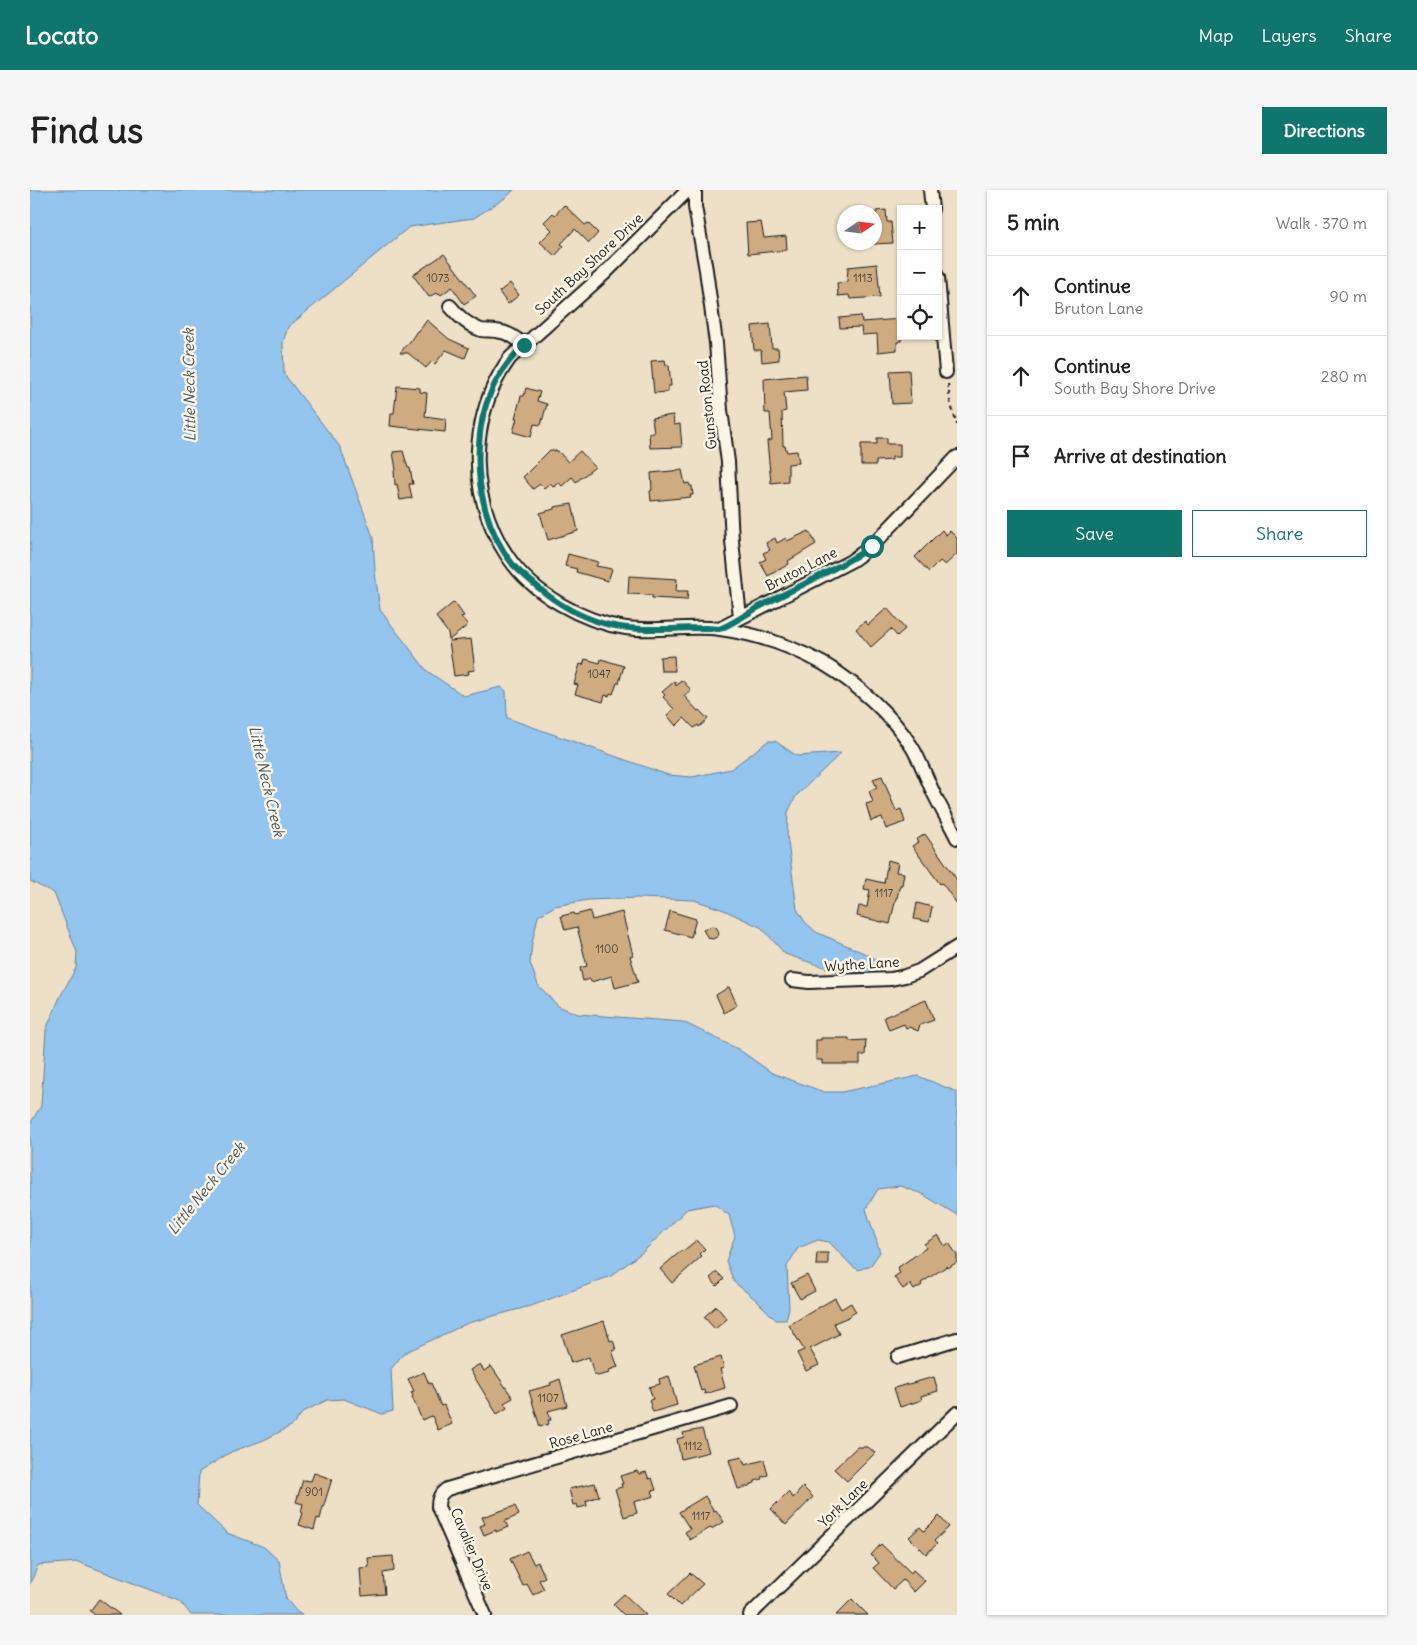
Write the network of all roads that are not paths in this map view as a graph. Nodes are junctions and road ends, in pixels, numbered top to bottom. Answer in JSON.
{"nodes":[{"id":1,"x":688,"y":190,"type":"edge"},
{"id":2,"x":695,"y":190,"type":"edge"},
{"id":3,"x":930,"y":190,"type":"edge"},
{"id":4,"x":932,"y":205,"type":"edge"},
{"id":5,"x":940,"y":295,"type":"edge"},
{"id":6,"x":450,"y":306,"type":"dead end"},
{"id":7,"x":524,"y":345,"type":"junction"},
{"id":8,"x":946,"y":372,"type":"road end"},
{"id":9,"x":957,"y":457,"type":"edge"},
{"id":10,"x":740,"y":617,"type":"junction"},
{"id":11,"x":719,"y":629,"type":"junction"},
{"id":12,"x":957,"y":838,"type":"edge"},
{"id":13,"x":957,"y":947,"type":"edge"},
{"id":14,"x":792,"y":980,"type":"dead end"},
{"id":15,"x":957,"y":1339,"type":"edge"},
{"id":16,"x":898,"y":1357,"type":"dead end"},
{"id":17,"x":731,"y":1406,"type":"dead end"},
{"id":18,"x":957,"y":1413,"type":"edge"},
{"id":19,"x":440,"y":1495,"type":"joint"},
{"id":20,"x":485,"y":1615,"type":"edge"},
{"id":21,"x":750,"y":1615,"type":"edge"}],
"edges":[{"from":1,"to":7,"type":"street","name":"South Bay Shore Drive"},
{"from":2,"to":10,"type":"street","name":"Gunston Road"},
{"from":3,"to":4,"type":"street"},
{"from":5,"to":8,"type":"street"},
{"from":6,"to":7,"type":"street"},
{"from":7,"to":11,"type":"street","name":"South Bay Shore Drive"},
{"from":9,"to":10,"type":"street","name":"Bruton Lane"},
{"from":10,"to":11,"type":"street","name":"Bruton Lane"},
{"from":11,"to":12,"type":"street","name":"South Bay Shore Drive"},
{"from":13,"to":14,"type":"street","name":"Wythe Lane"},
{"from":15,"to":16,"type":"street"},
{"from":17,"to":19,"type":"street","name":"Rose Lane"},
{"from":18,"to":21,"type":"street","name":"York Lane"},
{"from":19,"to":20,"type":"street","name":"Cavalier Drive"}]}
